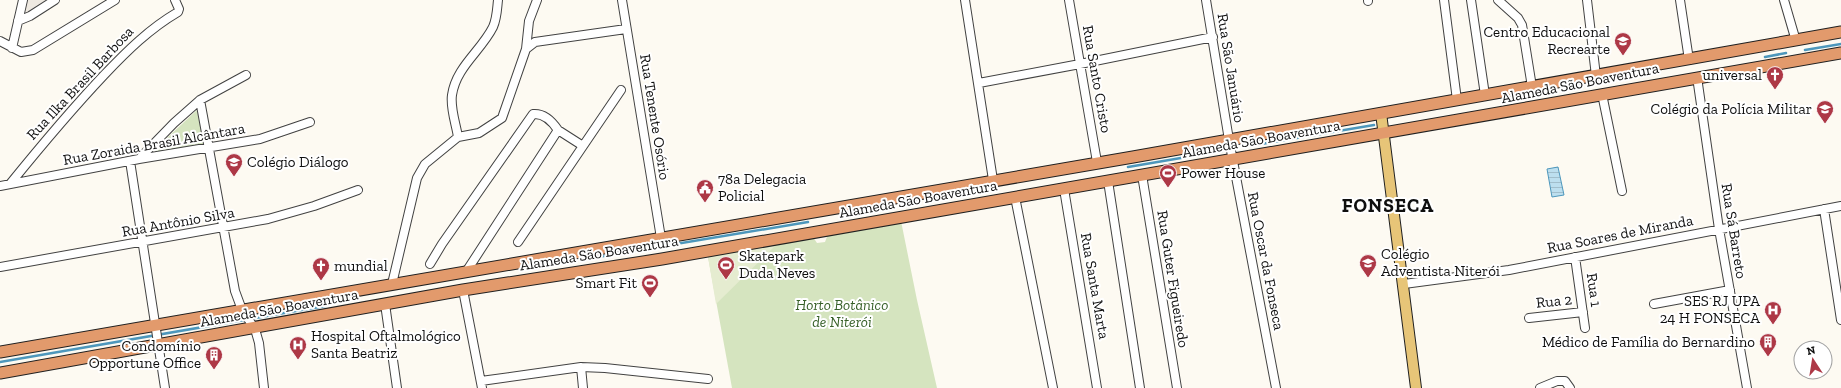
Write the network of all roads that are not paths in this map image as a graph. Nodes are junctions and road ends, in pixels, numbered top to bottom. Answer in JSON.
{"nodes":[{"id":1,"x":24,"y":0,"type":"edge"},
{"id":2,"x":55,"y":0,"type":"edge"},
{"id":3,"x":115,"y":0,"type":"edge"},
{"id":4,"x":175,"y":0,"type":"edge"},
{"id":5,"x":498,"y":0,"type":"edge"},
{"id":6,"x":537,"y":0,"type":"edge"},
{"id":7,"x":622,"y":0,"type":"edge"},
{"id":8,"x":965,"y":0,"type":"edge"},
{"id":9,"x":1069,"y":0,"type":"edge"},
{"id":10,"x":1206,"y":0,"type":"edge"},
{"id":11,"x":1444,"y":0,"type":"edge"},
{"id":12,"x":1470,"y":0,"type":"edge"},
{"id":13,"x":1498,"y":0,"type":"edge"},
{"id":14,"x":1587,"y":0,"type":"edge"},
{"id":15,"x":1680,"y":0,"type":"edge"},
{"id":16,"x":1784,"y":0,"type":"edge"},
{"id":17,"x":18,"y":21,"type":"junction"},
{"id":18,"x":626,"y":29,"type":"junction"},
{"id":19,"x":1841,"y":32,"type":"edge"},
{"id":20,"x":1213,"y":37,"type":"junction"},
{"id":21,"x":0,"y":41,"type":"edge"},
{"id":22,"x":1796,"y":41,"type":"junction"},
{"id":23,"x":12,"y":48,"type":"junction"},
{"id":24,"x":526,"y":49,"type":"junction"},
{"id":25,"x":1841,"y":53,"type":"edge"},
{"id":26,"x":1689,"y":60,"type":"junction"},
{"id":27,"x":1080,"y":64,"type":"junction"},
{"id":28,"x":246,"y":75,"type":"dead end"},
{"id":29,"x":1596,"y":76,"type":"junction"},
{"id":30,"x":1696,"y":78,"type":"junction"},
{"id":31,"x":979,"y":82,"type":"junction"},
{"id":32,"x":1532,"y":87,"type":"junction"},
{"id":33,"x":621,"y":90,"type":"dead end"},
{"id":34,"x":1602,"y":94,"type":"junction"},
{"id":35,"x":1485,"y":95,"type":"junction"},
{"id":36,"x":200,"y":100,"type":"junction"},
{"id":37,"x":1457,"y":100,"type":"junction"},
{"id":38,"x":1382,"y":113,"type":"junction"},
{"id":39,"x":310,"y":122,"type":"dead end"},
{"id":40,"x":558,"y":130,"type":"junction"},
{"id":41,"x":1384,"y":133,"type":"junction"},
{"id":42,"x":458,"y":137,"type":"junction"},
{"id":43,"x":1229,"y":140,"type":"junction"},
{"id":44,"x":583,"y":146,"type":"junction"},
{"id":45,"x":209,"y":147,"type":"junction"},
{"id":46,"x":139,"y":159,"type":"junction"},
{"id":47,"x":1233,"y":160,"type":"junction"},
{"id":48,"x":130,"y":161,"type":"junction"},
{"id":49,"x":1098,"y":162,"type":"junction"},
{"id":50,"x":1142,"y":175,"type":"junction"},
{"id":51,"x":993,"y":180,"type":"junction"},
{"id":52,"x":1108,"y":182,"type":"junction"},
{"id":53,"x":10,"y":184,"type":"junction"},
{"id":54,"x":0,"y":186,"type":"edge"},
{"id":55,"x":1064,"y":189,"type":"junction"},
{"id":56,"x":358,"y":190,"type":"dead end"},
{"id":57,"x":1622,"y":191,"type":"dead end"},
{"id":58,"x":1015,"y":198,"type":"junction"},
{"id":59,"x":1841,"y":206,"type":"edge"},
{"id":60,"x":1824,"y":209,"type":"junction"},
{"id":61,"x":223,"y":228,"type":"junction"},
{"id":62,"x":1719,"y":229,"type":"junction"},
{"id":63,"x":661,"y":238,"type":"junction"},
{"id":64,"x":143,"y":242,"type":"junction"},
{"id":65,"x":518,"y":242,"type":"dead end"},
{"id":66,"x":1575,"y":257,"type":"junction"},
{"id":67,"x":430,"y":264,"type":"dead end"},
{"id":68,"x":0,"y":267,"type":"edge"},
{"id":69,"x":466,"y":272,"type":"junction"},
{"id":70,"x":392,"y":284,"type":"junction"},
{"id":71,"x":1404,"y":284,"type":"junction"},
{"id":72,"x":463,"y":290,"type":"junction"},
{"id":73,"x":1730,"y":290,"type":"junction"},
{"id":74,"x":385,"y":304,"type":"junction"},
{"id":75,"x":1654,"y":304,"type":"dead end"},
{"id":76,"x":1583,"y":312,"type":"junction"},
{"id":77,"x":244,"y":313,"type":"junction"},
{"id":78,"x":1529,"y":318,"type":"dead end"},
{"id":79,"x":1841,"y":320,"type":"edge"},
{"id":80,"x":155,"y":325,"type":"junction"},
{"id":81,"x":253,"y":326,"type":"junction"},
{"id":82,"x":1585,"y":328,"type":"dead end"},
{"id":83,"x":158,"y":345,"type":"junction"},
{"id":84,"x":0,"y":352,"type":"edge"},
{"id":85,"x":581,"y":368,"type":"junction"},
{"id":86,"x":0,"y":373,"type":"edge"},
{"id":87,"x":708,"y":379,"type":"dead end"},
{"id":88,"x":482,"y":385,"type":"edge"},
{"id":89,"x":165,"y":388,"type":"edge"},
{"id":90,"x":264,"y":388,"type":"edge"},
{"id":91,"x":397,"y":388,"type":"edge"},
{"id":92,"x":584,"y":388,"type":"edge"},
{"id":93,"x":1053,"y":388,"type":"edge"},
{"id":94,"x":1098,"y":388,"type":"edge"},
{"id":95,"x":1140,"y":388,"type":"edge"},
{"id":96,"x":1177,"y":388,"type":"edge"},
{"id":97,"x":1276,"y":388,"type":"edge"},
{"id":98,"x":1416,"y":388,"type":"edge"},
{"id":99,"x":1540,"y":388,"type":"edge"},
{"id":100,"x":1570,"y":388,"type":"edge"},
{"id":101,"x":1747,"y":388,"type":"edge"}],
"edges":[{"from":1,"to":17,"type":"street"},
{"from":2,"to":17,"type":"street"},
{"from":3,"to":23,"type":"street"},
{"from":4,"to":53,"type":"street","name":"Rua Ilka Brasil Barbosa"},
{"from":5,"to":42,"type":"street"},
{"from":6,"to":24,"type":"street"},
{"from":7,"to":18,"type":"street","name":"Rua Tenente Osório"},
{"from":8,"to":31,"type":"street"},
{"from":9,"to":27,"type":"street","name":"Rua Santo Cristo"},
{"from":10,"to":20,"type":"street","name":"Rua São Januário"},
{"from":11,"to":37,"type":"street"},
{"from":12,"to":35,"type":"street"},
{"from":13,"to":32,"type":"street"},
{"from":14,"to":29,"type":"street"},
{"from":15,"to":26,"type":"street"},
{"from":16,"to":22,"type":"street"},
{"from":17,"to":23,"type":"street"},
{"from":18,"to":24,"type":"street"},
{"from":18,"to":63,"type":"street","name":"Rua Tenente Osório"},
{"from":19,"to":22,"type":"highway","name":"Alameda São Boaventura"},
{"from":20,"to":27,"type":"street"},
{"from":20,"to":43,"type":"street","name":"Rua São Januário"},
{"from":21,"to":23,"type":"street"},
{"from":22,"to":26,"type":"highway","name":"Alameda São Boaventura"},
{"from":24,"to":42,"type":"street"},
{"from":25,"to":30,"type":"highway","name":"Alameda São Boaventura"},
{"from":26,"to":29,"type":"highway","name":"Alameda São Boaventura"},
{"from":27,"to":31,"type":"street"},
{"from":27,"to":49,"type":"street","name":"Rua Santo Cristo"},
{"from":28,"to":36,"type":"street"},
{"from":29,"to":32,"type":"highway","name":"Alameda São Boaventura"},
{"from":30,"to":34,"type":"highway","name":"Alameda São Boaventura"},
{"from":30,"to":62,"type":"street","name":"Rua Sá Barreto"},
{"from":31,"to":51,"type":"street"},
{"from":32,"to":35,"type":"highway","name":"Alameda São Boaventura"},
{"from":33,"to":44,"type":"street"},
{"from":34,"to":41,"type":"highway","name":"Alameda São Boaventura"},
{"from":34,"to":57,"type":"street"},
{"from":35,"to":37,"type":"highway","name":"Alameda São Boaventura"},
{"from":36,"to":45,"type":"street"},
{"from":36,"to":46,"type":"street"},
{"from":37,"to":38,"type":"highway","name":"Alameda São Boaventura"},
{"from":38,"to":41,"type":"main road"},
{"from":38,"to":43,"type":"highway","name":"Alameda São Boaventura"},
{"from":39,"to":45,"type":"street","name":"Rua Zoraida Brasil Alcântara"},
{"from":40,"to":44,"type":"street"},
{"from":40,"to":67,"type":"street"},
{"from":40,"to":69,"type":"street"},
{"from":41,"to":47,"type":"highway","name":"Alameda São Boaventura"},
{"from":41,"to":71,"type":"main road"},
{"from":42,"to":70,"type":"street"},
{"from":43,"to":47,"type":"street","name":"Rua Oscar da Fonseca"},
{"from":43,"to":49,"type":"highway","name":"Alameda São Boaventura"},
{"from":44,"to":65,"type":"street"},
{"from":45,"to":46,"type":"street","name":"Rua Zoraida Brasil Alcântara"},
{"from":45,"to":61,"type":"street"},
{"from":46,"to":48,"type":"street","name":"Rua Zoraida Brasil Alcântara"},
{"from":47,"to":50,"type":"highway","name":"Alameda São Boaventura"},
{"from":47,"to":97,"type":"street","name":"Rua Oscar da Fonseca"},
{"from":48,"to":53,"type":"street","name":"Rua Zoraida Brasil Alcântara"},
{"from":48,"to":64,"type":"street"},
{"from":49,"to":51,"type":"highway","name":"Alameda São Boaventura"},
{"from":50,"to":52,"type":"highway","name":"Alameda São Boaventura"},
{"from":50,"to":96,"type":"street","name":"Rua Guter Figueiredo"},
{"from":51,"to":63,"type":"highway","name":"Alameda São Boaventura"},
{"from":52,"to":55,"type":"highway","name":"Alameda São Boaventura"},
{"from":52,"to":95,"type":"street"},
{"from":53,"to":54,"type":"street","name":"Rua Zoraida Brasil Alcântara"},
{"from":55,"to":58,"type":"highway","name":"Alameda São Boaventura"},
{"from":55,"to":94,"type":"street","name":"Rua Santa Marta"},
{"from":56,"to":61,"type":"street","name":"Rua Antônio Silva"},
{"from":58,"to":72,"type":"highway","name":"Alameda São Boaventura"},
{"from":58,"to":93,"type":"street"},
{"from":59,"to":60,"type":"street","name":"Rua Soares de Miranda"},
{"from":60,"to":62,"type":"street","name":"Rua Soares de Miranda"},
{"from":60,"to":79,"type":"street"},
{"from":61,"to":64,"type":"street","name":"Rua Antônio Silva"},
{"from":61,"to":77,"type":"street"},
{"from":62,"to":66,"type":"street","name":"Rua Soares de Miranda"},
{"from":62,"to":73,"type":"street","name":"Rua Sá Barreto"},
{"from":63,"to":69,"type":"highway","name":"Alameda São Boaventura"},
{"from":64,"to":68,"type":"street","name":"Rua Antônio Silva"},
{"from":64,"to":80,"type":"street"},
{"from":66,"to":71,"type":"street","name":"Rua Soares de Miranda"},
{"from":66,"to":76,"type":"street","name":"Rua 1"},
{"from":69,"to":70,"type":"highway","name":"Alameda São Boaventura"},
{"from":70,"to":77,"type":"highway","name":"Alameda São Boaventura"},
{"from":71,"to":98,"type":"main road"},
{"from":72,"to":74,"type":"highway","name":"Alameda São Boaventura"},
{"from":72,"to":88,"type":"street"},
{"from":73,"to":75,"type":"street"},
{"from":73,"to":101,"type":"street","name":"Rua Sá Barreto"},
{"from":74,"to":81,"type":"highway","name":"Alameda São Boaventura"},
{"from":74,"to":91,"type":"street"},
{"from":76,"to":78,"type":"street","name":"Rua 2"},
{"from":76,"to":82,"type":"street","name":"Rua 1"},
{"from":77,"to":80,"type":"highway","name":"Alameda São Boaventura"},
{"from":77,"to":81,"type":"street"},
{"from":80,"to":83,"type":"street"},
{"from":80,"to":84,"type":"highway","name":"Alameda São Boaventura"},
{"from":81,"to":83,"type":"highway","name":"Alameda São Boaventura"},
{"from":81,"to":90,"type":"street"},
{"from":83,"to":86,"type":"highway","name":"Alameda São Boaventura"},
{"from":83,"to":89,"type":"street"},
{"from":85,"to":87,"type":"street"},
{"from":85,"to":88,"type":"street"},
{"from":85,"to":92,"type":"street"},
{"from":99,"to":100,"type":"street"}]}
